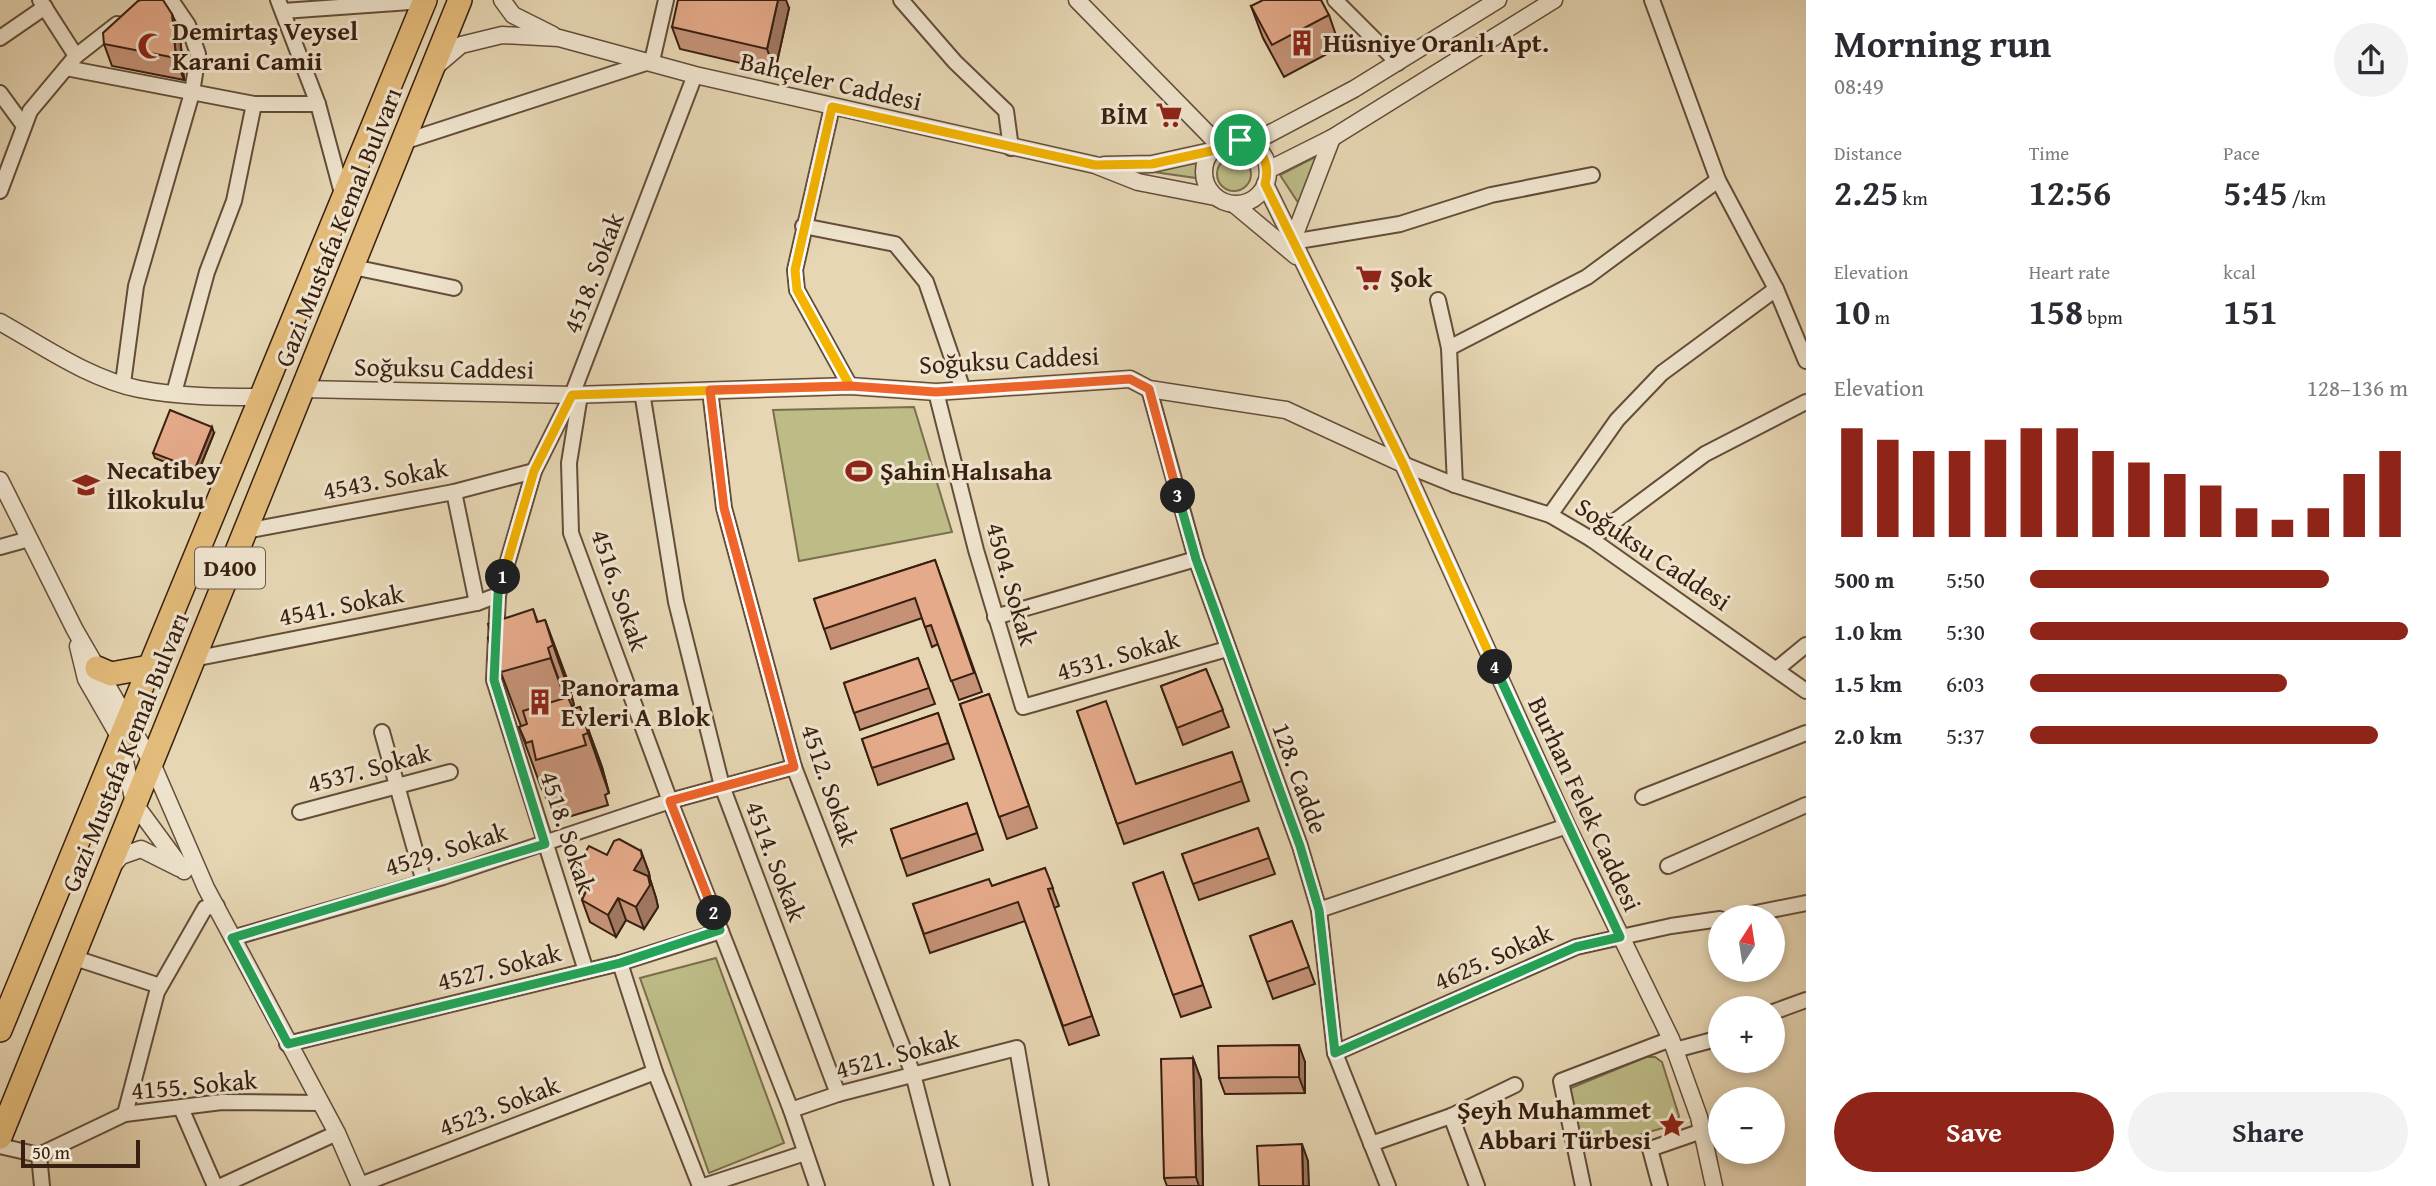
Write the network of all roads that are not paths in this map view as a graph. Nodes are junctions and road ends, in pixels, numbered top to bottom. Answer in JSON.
{"nodes":[{"id":1,"x":171,"y":0,"type":"edge"},
{"id":2,"x":424,"y":0,"type":"edge"},
{"id":3,"x":460,"y":0,"type":"edge"},
{"id":4,"x":502,"y":0,"type":"edge"},
{"id":5,"x":666,"y":0,"type":"edge"},
{"id":6,"x":901,"y":0,"type":"edge"},
{"id":7,"x":1077,"y":0,"type":"edge"},
{"id":8,"x":1335,"y":0,"type":"edge"},
{"id":9,"x":1498,"y":0,"type":"edge"},
{"id":10,"x":1554,"y":0,"type":"edge"},
{"id":11,"x":1652,"y":0,"type":"edge"},
{"id":12,"x":43,"y":4,"type":"edge"},
{"id":13,"x":280,"y":6,"type":"edge"},
{"id":14,"x":128,"y":16,"type":"edge"},
{"id":15,"x":0,"y":38,"type":"edge"},
{"id":16,"x":559,"y":38,"type":"junction"},
{"id":17,"x":76,"y":56,"type":"junction"},
{"id":18,"x":652,"y":61,"type":"junction"},
{"id":19,"x":1398,"y":64,"type":"junction"},
{"id":20,"x":66,"y":68,"type":"junction"},
{"id":21,"x":432,"y":69,"type":"junction"},
{"id":22,"x":695,"y":75,"type":"junction"},
{"id":23,"x":0,"y":93,"type":"edge"},
{"id":24,"x":192,"y":93,"type":"junction"},
{"id":25,"x":254,"y":104,"type":"junction"},
{"id":26,"x":318,"y":104,"type":"junction"},
{"id":27,"x":832,"y":107,"type":"junction"},
{"id":28,"x":24,"y":126,"type":"junction"},
{"id":29,"x":1332,"y":138,"type":"junction"},
{"id":30,"x":403,"y":142,"type":"junction"},
{"id":31,"x":1251,"y":144,"type":"junction"},
{"id":32,"x":1011,"y":148,"type":"junction"},
{"id":33,"x":1215,"y":148,"type":"junction"},
{"id":34,"x":5,"y":162,"type":"edge"},
{"id":35,"x":1095,"y":165,"type":"junction"},
{"id":36,"x":1592,"y":175,"type":"dead end"},
{"id":37,"x":1267,"y":177,"type":"junction"},
{"id":38,"x":1718,"y":180,"type":"junction"},
{"id":39,"x":0,"y":191,"type":"edge"},
{"id":40,"x":1215,"y":197,"type":"junction"},
{"id":41,"x":343,"y":199,"type":"junction"},
{"id":42,"x":1235,"y":205,"type":"junction"},
{"id":43,"x":803,"y":226,"type":"junction"},
{"id":44,"x":1292,"y":242,"type":"junction"},
{"id":45,"x":1300,"y":260,"type":"junction"},
{"id":46,"x":353,"y":267,"type":"junction"},
{"id":47,"x":454,"y":288,"type":"dead end"},
{"id":48,"x":1776,"y":289,"type":"junction"},
{"id":49,"x":1438,"y":300,"type":"dead end"},
{"id":50,"x":0,"y":322,"type":"edge"},
{"id":51,"x":1449,"y":348,"type":"junction"},
{"id":52,"x":1806,"y":361,"type":"edge"},
{"id":53,"x":123,"y":383,"type":"junction"},
{"id":54,"x":850,"y":386,"type":"junction"},
{"id":55,"x":303,"y":389,"type":"junction"},
{"id":56,"x":1149,"y":389,"type":"junction"},
{"id":57,"x":710,"y":390,"type":"junction"},
{"id":58,"x":963,"y":390,"type":"junction"},
{"id":59,"x":642,"y":392,"type":"junction"},
{"id":60,"x":936,"y":392,"type":"junction"},
{"id":61,"x":174,"y":393,"type":"junction"},
{"id":62,"x":576,"y":395,"type":"junction"},
{"id":63,"x":262,"y":397,"type":"junction"},
{"id":64,"x":1806,"y":402,"type":"edge"},
{"id":65,"x":1403,"y":464,"type":"junction"},
{"id":66,"x":534,"y":471,"type":"junction"},
{"id":67,"x":0,"y":480,"type":"edge"},
{"id":68,"x":1455,"y":485,"type":"junction"},
{"id":69,"x":454,"y":492,"type":"junction"},
{"id":70,"x":1550,"y":515,"type":"junction"},
{"id":71,"x":245,"y":531,"type":"junction"},
{"id":72,"x":29,"y":539,"type":"junction"},
{"id":73,"x":1591,"y":539,"type":"junction"},
{"id":74,"x":0,"y":547,"type":"edge"},
{"id":75,"x":1196,"y":559,"type":"junction"},
{"id":76,"x":498,"y":594,"type":"junction"},
{"id":77,"x":477,"y":603,"type":"junction"},
{"id":78,"x":995,"y":617,"type":"junction"},
{"id":79,"x":75,"y":630,"type":"junction"},
{"id":80,"x":1806,"y":645,"type":"edge"},
{"id":81,"x":1227,"y":649,"type":"junction"},
{"id":82,"x":193,"y":659,"type":"junction"},
{"id":83,"x":149,"y":667,"type":"junction"},
{"id":84,"x":97,"y":668,"type":"junction"},
{"id":85,"x":1778,"y":668,"type":"junction"},
{"id":86,"x":1806,"y":691,"type":"edge"},
{"id":87,"x":1023,"y":707,"type":"joint"},
{"id":88,"x":124,"y":729,"type":"junction"},
{"id":89,"x":382,"y":732,"type":"dead end"},
{"id":90,"x":1806,"y":733,"type":"edge"},
{"id":91,"x":151,"y":761,"type":"junction"},
{"id":92,"x":794,"y":767,"type":"junction"},
{"id":93,"x":450,"y":772,"type":"dead end"},
{"id":94,"x":398,"y":785,"type":"junction"},
{"id":95,"x":722,"y":786,"type":"junction"},
{"id":96,"x":1643,"y":797,"type":"dead end"},
{"id":97,"x":670,"y":801,"type":"junction"},
{"id":98,"x":134,"y":803,"type":"junction"},
{"id":99,"x":1806,"y":805,"type":"edge"},
{"id":100,"x":300,"y":812,"type":"dead end"},
{"id":101,"x":1567,"y":826,"type":"junction"},
{"id":102,"x":545,"y":844,"type":"junction"},
{"id":103,"x":1668,"y":866,"type":"dead end"},
{"id":104,"x":184,"y":871,"type":"junction"},
{"id":105,"x":105,"y":876,"type":"junction"},
{"id":106,"x":424,"y":882,"type":"junction"},
{"id":107,"x":206,"y":888,"type":"junction"},
{"id":108,"x":1806,"y":903,"type":"edge"},
{"id":109,"x":216,"y":906,"type":"junction"},
{"id":110,"x":1785,"y":907,"type":"edge"},
{"id":111,"x":1319,"y":910,"type":"junction"},
{"id":112,"x":1708,"y":921,"type":"edge"},
{"id":113,"x":720,"y":930,"type":"junction"},
{"id":114,"x":1620,"y":937,"type":"junction"},
{"id":115,"x":232,"y":938,"type":"junction"},
{"id":116,"x":72,"y":957,"type":"junction"},
{"id":117,"x":620,"y":963,"type":"junction"},
{"id":118,"x":586,"y":971,"type":"junction"},
{"id":119,"x":160,"y":986,"type":"junction"},
{"id":120,"x":1806,"y":1000,"type":"edge"},
{"id":121,"x":1785,"y":1008,"type":"edge"},
{"id":122,"x":0,"y":1030,"type":"edge"},
{"id":123,"x":1708,"y":1040,"type":"edge"},
{"id":124,"x":288,"y":1044,"type":"junction"},
{"id":125,"x":1673,"y":1045,"type":"junction"},
{"id":126,"x":1335,"y":1053,"type":"junction"},
{"id":127,"x":655,"y":1072,"type":"junction"},
{"id":128,"x":913,"y":1074,"type":"junction"},
{"id":129,"x":1515,"y":1085,"type":"dead end"},
{"id":130,"x":838,"y":1094,"type":"junction"},
{"id":131,"x":321,"y":1103,"type":"junction"},
{"id":132,"x":181,"y":1108,"type":"junction"},
{"id":133,"x":791,"y":1110,"type":"junction"},
{"id":134,"x":125,"y":1114,"type":"junction"},
{"id":135,"x":1451,"y":1116,"type":"junction"},
{"id":136,"x":1702,"y":1131,"type":"junction"},
{"id":137,"x":337,"y":1133,"type":"junction"},
{"id":138,"x":0,"y":1137,"type":"edge"},
{"id":139,"x":1371,"y":1144,"type":"junction"},
{"id":140,"x":0,"y":1146,"type":"edge"},
{"id":141,"x":805,"y":1153,"type":"junction"},
{"id":142,"x":39,"y":1155,"type":"junction"},
{"id":143,"x":41,"y":1186,"type":"edge"},
{"id":144,"x":215,"y":1186,"type":"edge"},
{"id":145,"x":221,"y":1186,"type":"edge"},
{"id":146,"x":360,"y":1186,"type":"edge"},
{"id":147,"x":702,"y":1186,"type":"edge"},
{"id":148,"x":817,"y":1186,"type":"edge"},
{"id":149,"x":943,"y":1186,"type":"edge"},
{"id":150,"x":1041,"y":1186,"type":"edge"},
{"id":151,"x":1388,"y":1186,"type":"edge"},
{"id":152,"x":1477,"y":1186,"type":"edge"},
{"id":153,"x":1583,"y":1186,"type":"edge"},
{"id":154,"x":1660,"y":1186,"type":"edge"},
{"id":155,"x":1714,"y":1186,"type":"edge"}],
"edges":[{"from":1,"to":24,"type":"street"},
{"from":2,"to":13,"type":"street"},
{"from":2,"to":41,"type":"highway","name":"Gazi Mustafa Kemal Bulvarı","number":"D400"},
{"from":3,"to":21,"type":"highway","name":"Gazi Mustafa Kemal Bulvarı","number":"D400"},
{"from":4,"to":16,"type":"street"},
{"from":5,"to":18,"type":"street"},
{"from":6,"to":32,"type":"street"},
{"from":7,"to":33,"type":"street"},
{"from":8,"to":19,"type":"street"},
{"from":9,"to":19,"type":"street"},
{"from":10,"to":29,"type":"street"},
{"from":11,"to":38,"type":"street"},
{"from":12,"to":15,"type":"street"},
{"from":12,"to":17,"type":"street"},
{"from":13,"to":26,"type":"street"},
{"from":14,"to":17,"type":"street"},
{"from":16,"to":18,"type":"street","name":"Bahçeler Caddesi"},
{"from":16,"to":21,"type":"street"},
{"from":17,"to":20,"type":"street"},
{"from":18,"to":22,"type":"street","name":"Bahçeler Caddesi"},
{"from":18,"to":30,"type":"street"},
{"from":19,"to":31,"type":"street"},
{"from":20,"to":24,"type":"street"},
{"from":20,"to":28,"type":"street"},
{"from":21,"to":30,"type":"highway","name":"Gazi Mustafa Kemal Bulvarı","number":"D400"},
{"from":22,"to":27,"type":"street","name":"Bahçeler Caddesi"},
{"from":22,"to":62,"type":"street","name":"4518. Sokak"},
{"from":23,"to":28,"type":"street"},
{"from":24,"to":25,"type":"street"},
{"from":24,"to":53,"type":"street"},
{"from":25,"to":26,"type":"street"},
{"from":25,"to":61,"type":"street"},
{"from":26,"to":41,"type":"street"},
{"from":27,"to":32,"type":"street","name":"Bahçeler Caddesi"},
{"from":27,"to":43,"type":"street"},
{"from":28,"to":34,"type":"street"},
{"from":29,"to":37,"type":"street"},
{"from":29,"to":44,"type":"street"},
{"from":30,"to":46,"type":"highway","name":"Gazi Mustafa Kemal Bulvarı","number":"D400"},
{"from":31,"to":33,"type":"street"},
{"from":31,"to":37,"type":"street"},
{"from":32,"to":35,"type":"street","name":"Bahçeler Caddesi"},
{"from":33,"to":35,"type":"street"},
{"from":33,"to":40,"type":"street"},
{"from":34,"to":39,"type":"street"},
{"from":35,"to":40,"type":"street"},
{"from":36,"to":44,"type":"street"},
{"from":37,"to":42,"type":"street"},
{"from":37,"to":44,"type":"street","name":"Burhan Felek Caddesi"},
{"from":38,"to":48,"type":"street"},
{"from":38,"to":51,"type":"street"},
{"from":40,"to":42,"type":"street"},
{"from":41,"to":63,"type":"highway","name":"Gazi Mustafa Kemal Bulvarı","number":"D400"},
{"from":42,"to":45,"type":"street"},
{"from":43,"to":54,"type":"street"},
{"from":43,"to":58,"type":"street"},
{"from":44,"to":45,"type":"street","name":"Burhan Felek Caddesi"},
{"from":45,"to":65,"type":"street","name":"Burhan Felek Caddesi"},
{"from":46,"to":47,"type":"street"},
{"from":46,"to":55,"type":"highway","name":"Gazi Mustafa Kemal Bulvarı","number":"D400"},
{"from":48,"to":52,"type":"street"},
{"from":48,"to":70,"type":"street"},
{"from":49,"to":51,"type":"street"},
{"from":50,"to":53,"type":"street"},
{"from":51,"to":68,"type":"street"},
{"from":53,"to":61,"type":"street"},
{"from":54,"to":57,"type":"street","name":"Soğuksu Caddesi"},
{"from":54,"to":60,"type":"street","name":"Soğuksu Caddesi"},
{"from":55,"to":62,"type":"street","name":"Soğuksu Caddesi"},
{"from":55,"to":71,"type":"highway","name":"Gazi Mustafa Kemal Bulvarı","number":"D400"},
{"from":56,"to":58,"type":"street","name":"Soğuksu Caddesi"},
{"from":56,"to":65,"type":"street","name":"Soğuksu Caddesi"},
{"from":56,"to":75,"type":"street","name":"128. Cadde"},
{"from":57,"to":59,"type":"street","name":"Soğuksu Caddesi"},
{"from":57,"to":92,"type":"street","name":"4512. Sokak"},
{"from":58,"to":60,"type":"street","name":"Soğuksu Caddesi"},
{"from":59,"to":62,"type":"street","name":"Soğuksu Caddesi"},
{"from":59,"to":95,"type":"street","name":"4514. Sokak"},
{"from":60,"to":78,"type":"street","name":"4504. Sokak"},
{"from":61,"to":63,"type":"street"},
{"from":62,"to":66,"type":"street","name":"4518. Sokak"},
{"from":62,"to":97,"type":"street","name":"4516. Sokak"},
{"from":63,"to":83,"type":"highway","name":"Gazi Mustafa Kemal Bulvarı","number":"D400"},
{"from":64,"to":73,"type":"street"},
{"from":65,"to":68,"type":"street","name":"Soğuksu Caddesi"},
{"from":65,"to":101,"type":"street","name":"Burhan Felek Caddesi"},
{"from":66,"to":69,"type":"street","name":"4543. Sokak"},
{"from":66,"to":76,"type":"street","name":"4518. Sokak"},
{"from":67,"to":72,"type":"street"},
{"from":68,"to":70,"type":"street","name":"Soğuksu Caddesi"},
{"from":69,"to":71,"type":"street","name":"4543. Sokak"},
{"from":69,"to":77,"type":"street"},
{"from":70,"to":73,"type":"street","name":"Soğuksu Caddesi"},
{"from":71,"to":82,"type":"highway","name":"Gazi Mustafa Kemal Bulvarı","number":"D400"},
{"from":72,"to":74,"type":"street"},
{"from":72,"to":79,"type":"street"},
{"from":73,"to":85,"type":"street","name":"Soğuksu Caddesi"},
{"from":75,"to":78,"type":"street"},
{"from":75,"to":81,"type":"street","name":"128. Cadde"},
{"from":76,"to":77,"type":"street","name":"4541. Sokak"},
{"from":76,"to":102,"type":"street","name":"4518. Sokak"},
{"from":77,"to":82,"type":"street","name":"4541. Sokak"},
{"from":78,"to":87,"type":"street","name":"4504. Sokak"},
{"from":79,"to":84,"type":"street"},
{"from":79,"to":88,"type":"street"},
{"from":80,"to":85,"type":"street"},
{"from":81,"to":87,"type":"street","name":"4531. Sokak"},
{"from":81,"to":111,"type":"street","name":"128. Cadde"},
{"from":82,"to":91,"type":"highway","name":"Gazi Mustafa Kemal Bulvarı","number":"D400"},
{"from":83,"to":84,"type":"highway"},
{"from":83,"to":88,"type":"highway","name":"Gazi Mustafa Kemal Bulvarı","number":"D400"},
{"from":84,"to":88,"type":"street"},
{"from":85,"to":86,"type":"street","name":"Soğuksu Caddesi"},
{"from":88,"to":91,"type":"street"},
{"from":88,"to":98,"type":"street"},
{"from":88,"to":122,"type":"highway","name":"Gazi Mustafa Kemal Bulvarı","number":"D400"},
{"from":89,"to":94,"type":"street"},
{"from":90,"to":96,"type":"street"},
{"from":91,"to":98,"type":"highway","name":"Gazi Mustafa Kemal Bulvarı","number":"D400"},
{"from":91,"to":107,"type":"street"},
{"from":92,"to":95,"type":"street","name":"4529. Sokak"},
{"from":92,"to":128,"type":"street","name":"4512. Sokak"},
{"from":93,"to":94,"type":"street","name":"4537. Sokak"},
{"from":94,"to":100,"type":"street","name":"4537. Sokak"},
{"from":94,"to":106,"type":"street"},
{"from":95,"to":97,"type":"street","name":"4529. Sokak"},
{"from":95,"to":130,"type":"street","name":"4514. Sokak"},
{"from":97,"to":102,"type":"street","name":"4529. Sokak"},
{"from":97,"to":113,"type":"street","name":"4516. Sokak"},
{"from":98,"to":104,"type":"street"},
{"from":98,"to":105,"type":"highway","name":"Gazi Mustafa Kemal Bulvarı","number":"D400"},
{"from":99,"to":103,"type":"street"},
{"from":101,"to":111,"type":"street"},
{"from":101,"to":114,"type":"street","name":"Burhan Felek Caddesi"},
{"from":102,"to":106,"type":"street","name":"4529. Sokak"},
{"from":102,"to":118,"type":"street","name":"4518. Sokak"},
{"from":104,"to":105,"type":"street"},
{"from":104,"to":107,"type":"street"},
{"from":105,"to":116,"type":"highway","name":"Gazi Mustafa Kemal Bulvarı","number":"D400"},
{"from":106,"to":115,"type":"street","name":"4529. Sokak"},
{"from":107,"to":109,"type":"street"},
{"from":108,"to":110,"type":"street"},
{"from":109,"to":115,"type":"street"},
{"from":109,"to":119,"type":"street"},
{"from":111,"to":126,"type":"street","name":"128. Cadde"},
{"from":112,"to":114,"type":"street","name":"4625. Sokak"},
{"from":113,"to":117,"type":"street","name":"4527. Sokak"},
{"from":113,"to":133,"type":"street","name":"4516. Sokak"},
{"from":114,"to":125,"type":"street","name":"Burhan Felek Caddesi"},
{"from":114,"to":126,"type":"street","name":"4625. Sokak"},
{"from":115,"to":124,"type":"street"},
{"from":116,"to":119,"type":"street"},
{"from":116,"to":138,"type":"highway","name":"Gazi Mustafa Kemal Bulvarı","number":"D400"},
{"from":117,"to":118,"type":"street","name":"4527. Sokak"},
{"from":117,"to":127,"type":"street"},
{"from":118,"to":124,"type":"street","name":"4527. Sokak"},
{"from":119,"to":134,"type":"street"},
{"from":120,"to":121,"type":"street"},
{"from":123,"to":125,"type":"street"},
{"from":124,"to":131,"type":"street"},
{"from":125,"to":136,"type":"street","name":"Burhan Felek Caddesi"},
{"from":125,"to":153,"type":"street"},
{"from":126,"to":139,"type":"street","name":"128. Cadde"},
{"from":127,"to":146,"type":"street","name":"4523. Sokak"},
{"from":127,"to":147,"type":"street"},
{"from":128,"to":130,"type":"street","name":"4521. Sokak"},
{"from":128,"to":149,"type":"street","name":"4512. Sokak"},
{"from":128,"to":150,"type":"street","name":"4521. Sokak"},
{"from":129,"to":135,"type":"street"},
{"from":130,"to":133,"type":"street","name":"4521. Sokak"},
{"from":131,"to":132,"type":"street","name":"4155. Sokak"},
{"from":131,"to":137,"type":"street"},
{"from":132,"to":134,"type":"street","name":"4155. Sokak"},
{"from":132,"to":144,"type":"street"},
{"from":133,"to":141,"type":"street","name":"4516. Sokak"},
{"from":134,"to":142,"type":"street","name":"4155. Sokak"},
{"from":135,"to":139,"type":"street"},
{"from":135,"to":152,"type":"street"},
{"from":136,"to":154,"type":"street"},
{"from":136,"to":155,"type":"street","name":"Burhan Felek Caddesi"},
{"from":137,"to":145,"type":"street"},
{"from":137,"to":146,"type":"street"},
{"from":139,"to":151,"type":"street","name":"128. Cadde"},
{"from":140,"to":142,"type":"street"},
{"from":141,"to":147,"type":"street"},
{"from":141,"to":148,"type":"street","name":"4516. Sokak"},
{"from":142,"to":143,"type":"street"}]}
